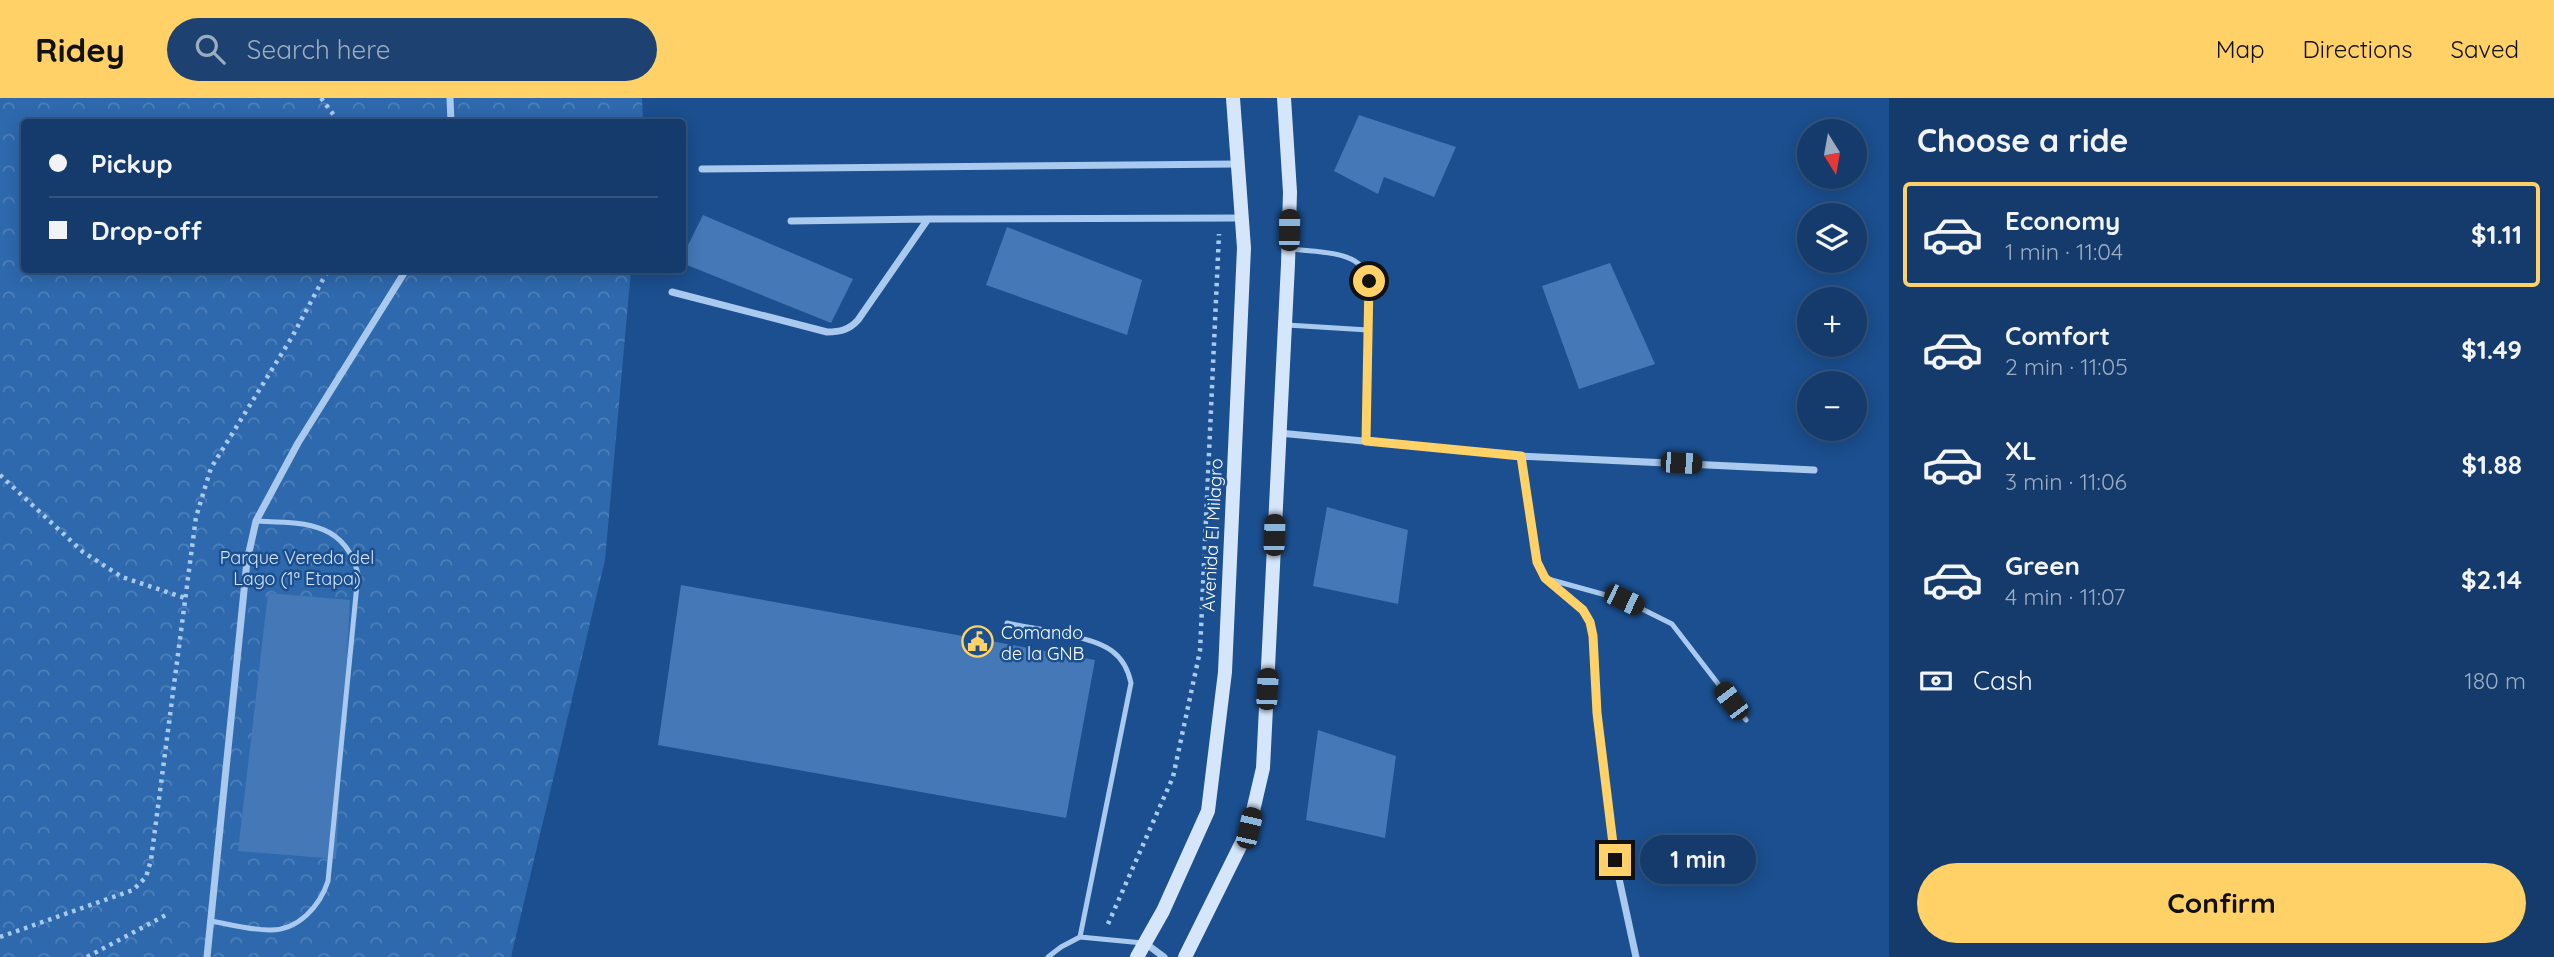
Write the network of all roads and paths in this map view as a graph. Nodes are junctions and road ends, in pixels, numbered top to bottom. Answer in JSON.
{"nodes":[{"id":1,"x":321,"y":98,"type":"edge"},
{"id":2,"x":450,"y":98,"type":"edge"},
{"id":3,"x":1233,"y":98,"type":"edge"},
{"id":4,"x":1283,"y":98,"type":"edge"},
{"id":5,"x":336,"y":119,"type":"edge"},
{"id":6,"x":451,"y":119,"type":"edge"},
{"id":7,"x":1238,"y":164,"type":"junction"},
{"id":8,"x":702,"y":169,"type":"dead end"},
{"id":9,"x":1242,"y":218,"type":"junction"},
{"id":10,"x":928,"y":219,"type":"junction"},
{"id":11,"x":791,"y":221,"type":"dead end"},
{"id":12,"x":1219,"y":234,"type":"dead end"},
{"id":13,"x":1288,"y":249,"type":"junction"},
{"id":14,"x":326,"y":273,"type":"edge"},
{"id":15,"x":404,"y":273,"type":"edge"},
{"id":16,"x":672,"y":292,"type":"dead end"},
{"id":17,"x":1285,"y":325,"type":"junction"},
{"id":18,"x":1368,"y":331,"type":"junction"},
{"id":19,"x":1278,"y":433,"type":"junction"},
{"id":20,"x":1366,"y":441,"type":"junction"},
{"id":21,"x":1521,"y":456,"type":"junction"},
{"id":22,"x":1814,"y":470,"type":"dead end"},
{"id":23,"x":0,"y":475,"type":"edge"},
{"id":24,"x":256,"y":521,"type":"junction"},
{"id":25,"x":1545,"y":578,"type":"junction"},
{"id":26,"x":185,"y":598,"type":"junction"},
{"id":27,"x":1007,"y":623,"type":"dead end"},
{"id":28,"x":1746,"y":720,"type":"dead end"},
{"id":29,"x":166,"y":915,"type":"dead end"},
{"id":30,"x":210,"y":921,"type":"junction"},
{"id":31,"x":0,"y":937,"type":"edge"},
{"id":32,"x":1080,"y":937,"type":"junction"},
{"id":33,"x":1101,"y":939,"type":"junction"},
{"id":34,"x":1145,"y":943,"type":"junction"},
{"id":35,"x":87,"y":957,"type":"edge"},
{"id":36,"x":207,"y":957,"type":"edge"},
{"id":37,"x":1048,"y":957,"type":"edge"},
{"id":38,"x":1137,"y":957,"type":"edge"},
{"id":39,"x":1164,"y":957,"type":"edge"},
{"id":40,"x":1185,"y":957,"type":"edge"},
{"id":41,"x":1636,"y":957,"type":"edge"}],
"edges":[{"from":1,"to":5,"type":"path"},
{"from":2,"to":6,"type":"street"},
{"from":3,"to":7,"type":"main road","name":"Avenida El Milagro"},
{"from":4,"to":13,"type":"main road"},
{"from":7,"to":8,"type":"street"},
{"from":7,"to":9,"type":"main road","name":"Avenida El Milagro"},
{"from":9,"to":10,"type":"street"},
{"from":9,"to":34,"type":"main road","name":"Avenida El Milagro"},
{"from":10,"to":11,"type":"street"},
{"from":10,"to":16,"type":"street"},
{"from":12,"to":33,"type":"path"},
{"from":13,"to":17,"type":"main road"},
{"from":13,"to":18,"type":"lane"},
{"from":14,"to":26,"type":"path"},
{"from":15,"to":24,"type":"street"},
{"from":17,"to":18,"type":"lane"},
{"from":17,"to":19,"type":"main road"},
{"from":18,"to":20,"type":"lane"},
{"from":19,"to":20,"type":"street"},
{"from":19,"to":40,"type":"main road"},
{"from":20,"to":21,"type":"street"},
{"from":21,"to":22,"type":"street"},
{"from":21,"to":25,"type":"street"},
{"from":23,"to":26,"type":"path"},
{"from":24,"to":30,"type":"street"},
{"from":24,"to":30,"type":"lane"},
{"from":25,"to":28,"type":"lane"},
{"from":25,"to":41,"type":"street"},
{"from":26,"to":31,"type":"path"},
{"from":27,"to":32,"type":"lane"},
{"from":29,"to":35,"type":"path"},
{"from":30,"to":36,"type":"street"},
{"from":32,"to":33,"type":"lane"},
{"from":32,"to":37,"type":"lane"},
{"from":33,"to":34,"type":"lane"},
{"from":34,"to":38,"type":"main road","name":"Avenida El Milagro"},
{"from":34,"to":39,"type":"street"}]}
